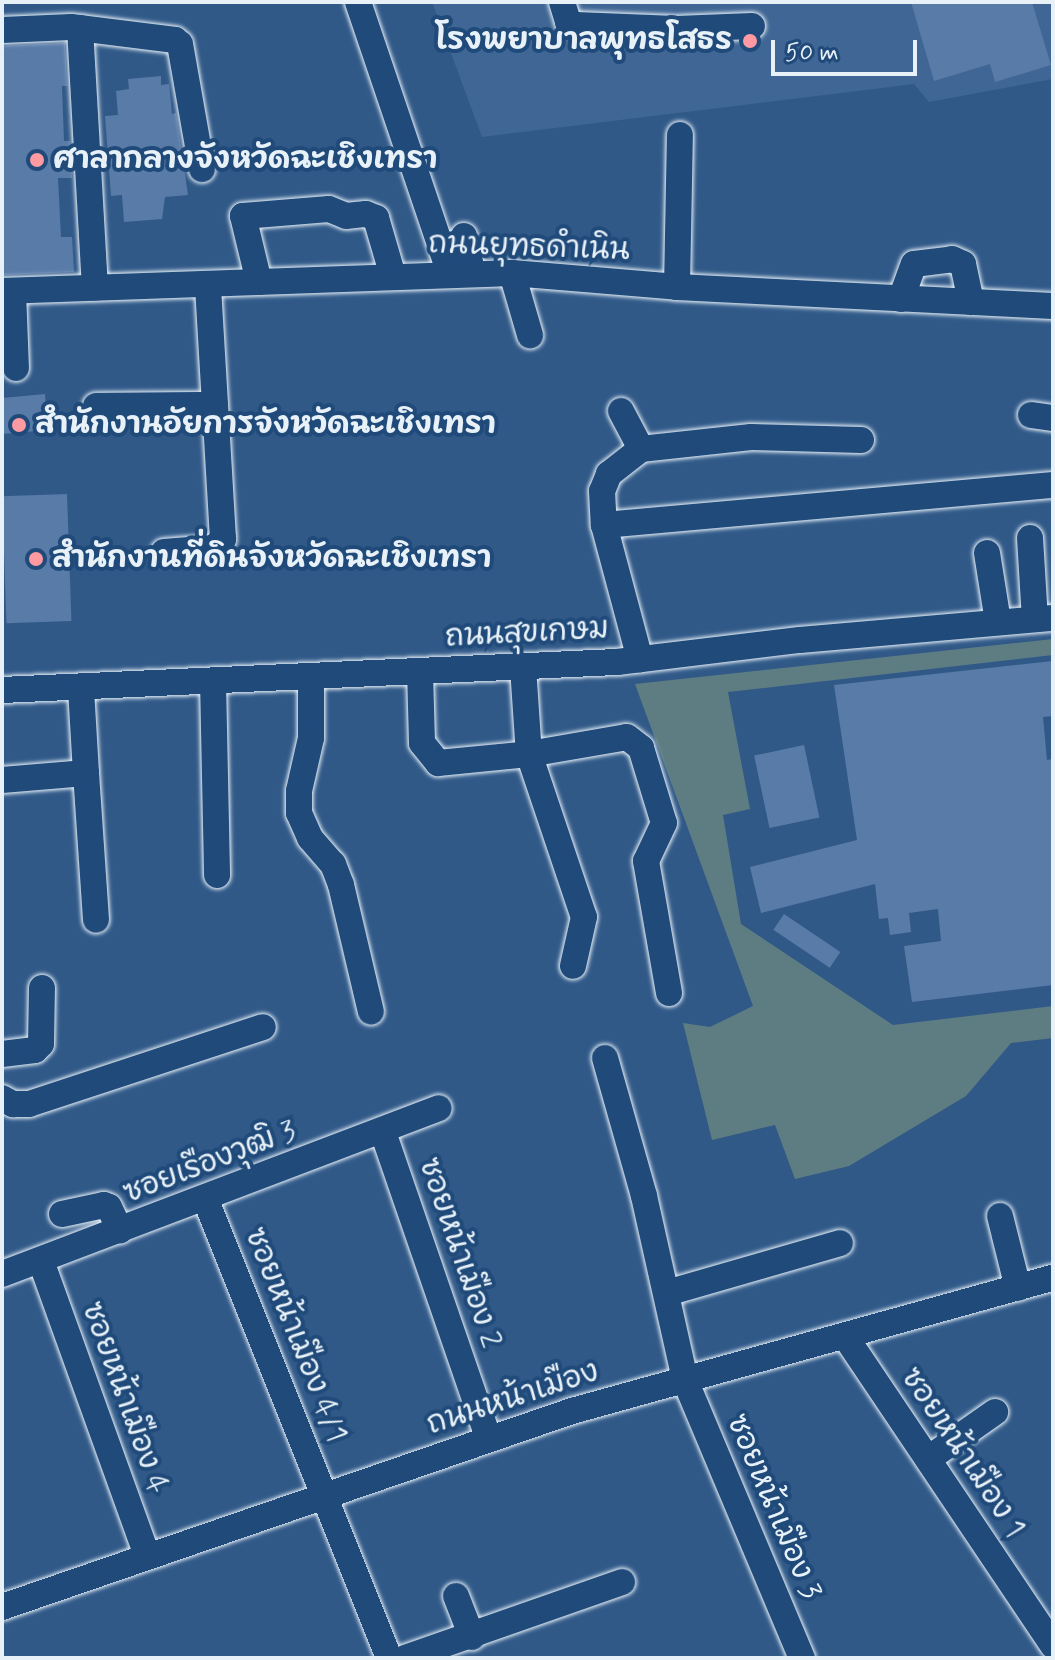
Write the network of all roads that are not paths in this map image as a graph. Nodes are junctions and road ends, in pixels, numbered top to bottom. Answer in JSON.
{"nodes":[{"id":1,"x":358,"y":2,"type":"edge"},
{"id":2,"x":562,"y":2,"type":"edge"},
{"id":3,"x":752,"y":26,"type":"dead end"},
{"id":4,"x":80,"y":28,"type":"junction"},
{"id":5,"x":2,"y":30,"type":"edge"},
{"id":6,"x":680,"y":135,"type":"dead end"},
{"id":7,"x":202,"y":169,"type":"dead end"},
{"id":8,"x":464,"y":236,"type":"dead end"},
{"id":9,"x":512,"y":273,"type":"junction"},
{"id":10,"x":462,"y":274,"type":"junction"},
{"id":11,"x":393,"y":276,"type":"junction"},
{"id":12,"x":259,"y":282,"type":"junction"},
{"id":13,"x":208,"y":285,"type":"junction"},
{"id":14,"x":677,"y":287,"type":"junction"},
{"id":15,"x":95,"y":288,"type":"junction"},
{"id":16,"x":8,"y":291,"type":"edge"},
{"id":17,"x":901,"y":299,"type":"junction"},
{"id":18,"x":971,"y":302,"type":"junction"},
{"id":19,"x":1053,"y":306,"type":"edge"},
{"id":20,"x":530,"y":335,"type":"dead end"},
{"id":21,"x":8,"y":336,"type":"edge"},
{"id":22,"x":16,"y":368,"type":"dead end"},
{"id":23,"x":215,"y":405,"type":"junction"},
{"id":24,"x":96,"y":406,"type":"dead end"},
{"id":25,"x":621,"y":411,"type":"dead end"},
{"id":26,"x":861,"y":440,"type":"dead end"},
{"id":27,"x":641,"y":449,"type":"junction"},
{"id":28,"x":1053,"y":485,"type":"edge"},
{"id":29,"x":604,"y":525,"type":"junction"},
{"id":30,"x":1030,"y":538,"type":"dead end"},
{"id":31,"x":164,"y":552,"type":"dead end"},
{"id":32,"x":987,"y":553,"type":"dead end"},
{"id":33,"x":1044,"y":618,"type":"edge"},
{"id":34,"x":998,"y":622,"type":"junction"},
{"id":35,"x":640,"y":659,"type":"junction"},
{"id":36,"x":523,"y":667,"type":"junction"},
{"id":37,"x":420,"y":671,"type":"junction"},
{"id":38,"x":311,"y":676,"type":"junction"},
{"id":39,"x":213,"y":681,"type":"junction"},
{"id":40,"x":81,"y":688,"type":"junction"},
{"id":41,"x":2,"y":690,"type":"edge"},
{"id":42,"x":529,"y":754,"type":"junction"},
{"id":43,"x":86,"y":773,"type":"junction"},
{"id":44,"x":2,"y":780,"type":"edge"},
{"id":45,"x":217,"y":875,"type":"dead end"},
{"id":46,"x":96,"y":920,"type":"dead end"},
{"id":47,"x":573,"y":966,"type":"dead end"},
{"id":48,"x":42,"y":988,"type":"dead end"},
{"id":49,"x":669,"y":993,"type":"dead end"},
{"id":50,"x":371,"y":1012,"type":"dead end"},
{"id":51,"x":263,"y":1027,"type":"dead end"},
{"id":52,"x":2,"y":1054,"type":"edge"},
{"id":53,"x":605,"y":1058,"type":"dead end"},
{"id":54,"x":2,"y":1098,"type":"edge"},
{"id":55,"x":439,"y":1108,"type":"dead end"},
{"id":56,"x":383,"y":1132,"type":"junction"},
{"id":57,"x":205,"y":1198,"type":"junction"},
{"id":58,"x":62,"y":1214,"type":"dead end"},
{"id":59,"x":1000,"y":1216,"type":"dead end"},
{"id":60,"x":120,"y":1231,"type":"junction"},
{"id":61,"x":840,"y":1243,"type":"dead end"},
{"id":62,"x":41,"y":1261,"type":"junction"},
{"id":63,"x":2,"y":1274,"type":"edge"},
{"id":64,"x":1053,"y":1278,"type":"edge"},
{"id":65,"x":1018,"y":1288,"type":"junction"},
{"id":66,"x":667,"y":1293,"type":"junction"},
{"id":67,"x":845,"y":1336,"type":"junction"},
{"id":68,"x":685,"y":1380,"type":"junction"},
{"id":69,"x":995,"y":1412,"type":"dead end"},
{"id":70,"x":489,"y":1439,"type":"junction"},
{"id":71,"x":928,"y":1459,"type":"junction"},
{"id":72,"x":326,"y":1496,"type":"junction"},
{"id":73,"x":147,"y":1556,"type":"junction"},
{"id":74,"x":622,"y":1582,"type":"dead end"},
{"id":75,"x":456,"y":1596,"type":"dead end"},
{"id":76,"x":2,"y":1607,"type":"edge"},
{"id":77,"x":469,"y":1645,"type":"edge"},
{"id":78,"x":1053,"y":1646,"type":"edge"},
{"id":79,"x":389,"y":1658,"type":"edge"},
{"id":80,"x":405,"y":1658,"type":"edge"},
{"id":81,"x":802,"y":1658,"type":"edge"}],
"edges":[{"from":1,"to":10,"type":"street"},
{"from":2,"to":3,"type":"street"},
{"from":4,"to":5,"type":"street"},
{"from":4,"to":7,"type":"street"},
{"from":4,"to":15,"type":"street"},
{"from":6,"to":14,"type":"street"},
{"from":8,"to":10,"type":"street"},
{"from":9,"to":10,"type":"street","name":"ถนนยุทธดำเนิน"},
{"from":9,"to":14,"type":"street","name":"ถนนยุทธดำเนิน"},
{"from":9,"to":20,"type":"street"},
{"from":10,"to":11,"type":"street","name":"ถนนยุทธดำเนิน"},
{"from":11,"to":12,"type":"street","name":"ถนนยุทธดำเนิน"},
{"from":11,"to":12,"type":"street"},
{"from":12,"to":13,"type":"street","name":"ถนนยุทธดำเนิน"},
{"from":13,"to":15,"type":"street","name":"ถนนยุทธดำเนิน"},
{"from":13,"to":23,"type":"street"},
{"from":14,"to":17,"type":"street","name":"ถนนยุทธดำเนิน"},
{"from":15,"to":16,"type":"street","name":"ถนนยุทธดำเนิน"},
{"from":16,"to":21,"type":"street"},
{"from":17,"to":18,"type":"street","name":"ถนนยุทธดำเนิน"},
{"from":17,"to":18,"type":"street"},
{"from":18,"to":19,"type":"street","name":"ถนนยุทธดำเนิน"},
{"from":21,"to":22,"type":"street"},
{"from":23,"to":24,"type":"street"},
{"from":23,"to":31,"type":"street"},
{"from":25,"to":27,"type":"street"},
{"from":26,"to":27,"type":"street"},
{"from":27,"to":29,"type":"street"},
{"from":28,"to":29,"type":"street"},
{"from":29,"to":35,"type":"street"},
{"from":30,"to":33,"type":"street"},
{"from":32,"to":34,"type":"street"},
{"from":33,"to":34,"type":"street","name":"ถนนสุขเกษม"},
{"from":34,"to":35,"type":"street","name":"ถนนสุขเกษม"},
{"from":35,"to":36,"type":"street","name":"ถนนสุขเกษม"},
{"from":36,"to":37,"type":"street","name":"ถนนสุขเกษม"},
{"from":36,"to":42,"type":"street"},
{"from":37,"to":38,"type":"street","name":"ถนนสุขเกษม"},
{"from":37,"to":42,"type":"street"},
{"from":38,"to":39,"type":"street","name":"ถนนสุขเกษม"},
{"from":38,"to":50,"type":"street"},
{"from":39,"to":40,"type":"street","name":"ถนนสุขเกษม"},
{"from":39,"to":45,"type":"street"},
{"from":40,"to":41,"type":"street","name":"ถนนสุขเกษม"},
{"from":40,"to":43,"type":"street"},
{"from":42,"to":47,"type":"street"},
{"from":42,"to":49,"type":"street"},
{"from":43,"to":44,"type":"street"},
{"from":43,"to":46,"type":"street"},
{"from":48,"to":52,"type":"street"},
{"from":51,"to":54,"type":"street"},
{"from":53,"to":66,"type":"street","name":"ซอยหน้าเมือง 3"},
{"from":55,"to":56,"type":"street","name":"ซอยเรืองวุฒิ 3"},
{"from":56,"to":57,"type":"street","name":"ซอยเรืองวุฒิ 3"},
{"from":56,"to":70,"type":"street","name":"ซอยหน้าเมือง 2"},
{"from":57,"to":60,"type":"street","name":"ซอยเรืองวุฒิ 3"},
{"from":57,"to":72,"type":"street","name":"ซอยหน้าเมือง 4/1"},
{"from":58,"to":60,"type":"street"},
{"from":59,"to":65,"type":"street"},
{"from":60,"to":62,"type":"street","name":"ซอยเรืองวุฒิ 3"},
{"from":61,"to":66,"type":"street"},
{"from":62,"to":63,"type":"street","name":"ซอยเรืองวุฒิ 3"},
{"from":62,"to":73,"type":"street","name":"ซอยหน้าเมือง 4"},
{"from":64,"to":65,"type":"street","name":"ถนนหน้าเมือง"},
{"from":65,"to":67,"type":"street","name":"ถนนหน้าเมือง"},
{"from":66,"to":68,"type":"street","name":"ซอยหน้าเมือง 3"},
{"from":67,"to":68,"type":"street","name":"ถนนหน้าเมือง"},
{"from":67,"to":71,"type":"street","name":"ซอยหน้าเมือง 1"},
{"from":68,"to":70,"type":"street","name":"ถนนหน้าเมือง"},
{"from":68,"to":81,"type":"street","name":"ซอยหน้าเมือง 3"},
{"from":69,"to":71,"type":"street"},
{"from":70,"to":72,"type":"street","name":"ถนนหน้าเมือง"},
{"from":71,"to":78,"type":"street","name":"ซอยหน้าเมือง 1"},
{"from":72,"to":73,"type":"street","name":"ถนนหน้าเมือง"},
{"from":72,"to":79,"type":"street","name":"ซอยหน้าเมือง 4/1"},
{"from":73,"to":76,"type":"street","name":"ถนนหน้าเมือง"},
{"from":74,"to":77,"type":"street"},
{"from":75,"to":77,"type":"street"},
{"from":77,"to":80,"type":"street"}]}
